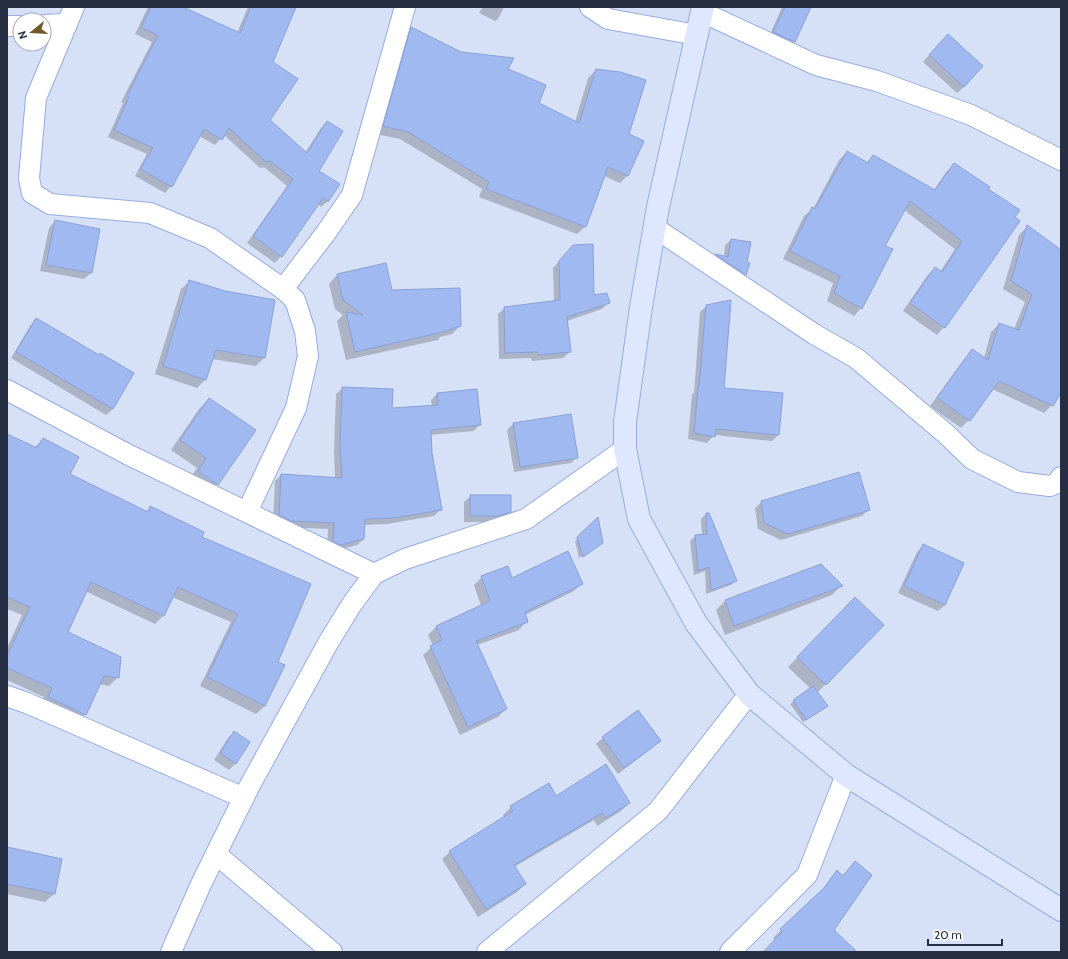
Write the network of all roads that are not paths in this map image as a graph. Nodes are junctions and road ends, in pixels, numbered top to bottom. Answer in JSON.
{"nodes":[{"id":1,"x":405,"y":7,"type":"edge"},
{"id":2,"x":590,"y":7,"type":"edge"},
{"id":3,"x":703,"y":9,"type":"edge"},
{"id":4,"x":70,"y":16,"type":"edge"},
{"id":5,"x":52,"y":22,"type":"edge"},
{"id":6,"x":697,"y":34,"type":"junction"},
{"id":7,"x":1058,"y":153,"type":"edge"},
{"id":8,"x":655,"y":228,"type":"junction"},
{"id":9,"x":283,"y":289,"type":"junction"},
{"id":10,"x":7,"y":390,"type":"edge"},
{"id":11,"x":624,"y":449,"type":"junction"},
{"id":12,"x":1061,"y":477,"type":"edge"},
{"id":13,"x":247,"y":512,"type":"junction"},
{"id":14,"x":374,"y":574,"type":"junction"},
{"id":15,"x":749,"y":694,"type":"junction"},
{"id":16,"x":7,"y":696,"type":"edge"},
{"id":17,"x":846,"y":775,"type":"junction"},
{"id":18,"x":244,"y":798,"type":"junction"},
{"id":19,"x":216,"y":854,"type":"junction"},
{"id":20,"x":1061,"y":910,"type":"edge"},
{"id":21,"x":507,"y":946,"type":"edge"},
{"id":22,"x":171,"y":952,"type":"edge"},
{"id":23,"x":332,"y":952,"type":"edge"},
{"id":24,"x":487,"y":952,"type":"edge"},
{"id":25,"x":730,"y":952,"type":"edge"}],
"edges":[{"from":1,"to":9,"type":"street"},
{"from":2,"to":6,"type":"street"},
{"from":3,"to":6,"type":"main road"},
{"from":3,"to":7,"type":"street"},
{"from":4,"to":5,"type":"street"},
{"from":4,"to":9,"type":"street"},
{"from":6,"to":8,"type":"main road"},
{"from":8,"to":11,"type":"main road"},
{"from":8,"to":12,"type":"street"},
{"from":9,"to":13,"type":"street"},
{"from":10,"to":13,"type":"street"},
{"from":11,"to":14,"type":"street"},
{"from":11,"to":15,"type":"main road"},
{"from":13,"to":14,"type":"street"},
{"from":14,"to":18,"type":"street"},
{"from":15,"to":17,"type":"main road"},
{"from":15,"to":21,"type":"street"},
{"from":16,"to":18,"type":"street"},
{"from":17,"to":20,"type":"main road"},
{"from":17,"to":25,"type":"street"},
{"from":18,"to":19,"type":"street"},
{"from":19,"to":22,"type":"street"},
{"from":19,"to":23,"type":"street"},
{"from":21,"to":24,"type":"street"}]}
